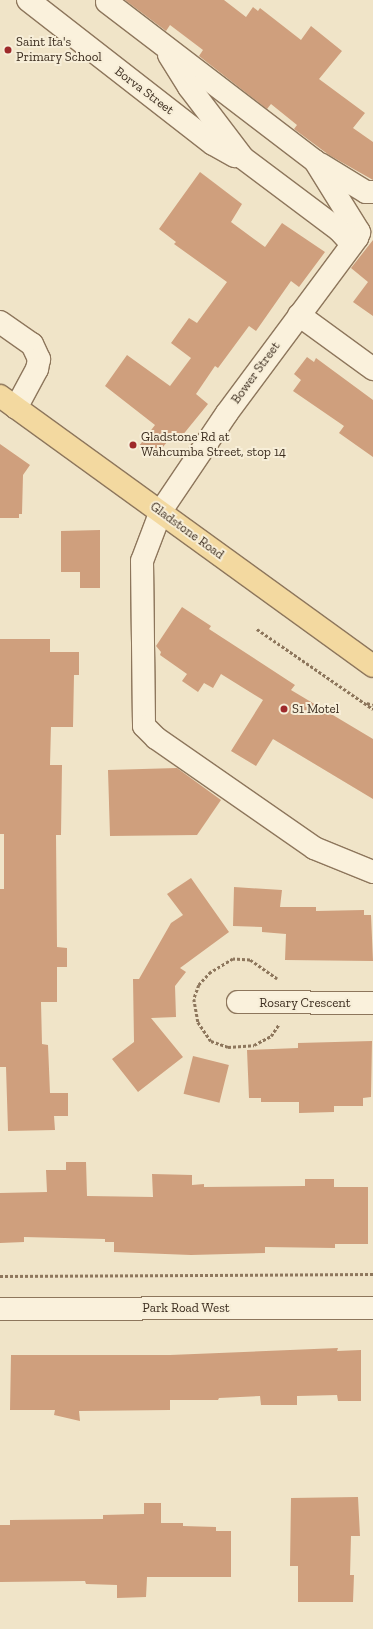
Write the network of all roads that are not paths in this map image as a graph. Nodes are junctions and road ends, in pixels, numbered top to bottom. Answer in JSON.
{"nodes":[{"id":1,"x":28,"y":0,"type":"edge"},
{"id":2,"x":107,"y":2,"type":"dead end"},
{"id":3,"x":164,"y":45,"type":"junction"},
{"id":4,"x":245,"y":160,"type":"junction"},
{"id":5,"x":315,"y":161,"type":"junction"},
{"id":6,"x":371,"y":192,"type":"edge"},
{"id":7,"x":355,"y":241,"type":"junction"},
{"id":8,"x":299,"y":315,"type":"junction"},
{"id":9,"x":5,"y":330,"type":"edge"},
{"id":10,"x":373,"y":369,"type":"edge"},
{"id":11,"x":8,"y":402,"type":"edge"},
{"id":12,"x":161,"y":511,"type":"junction"},
{"id":13,"x":373,"y":666,"type":"edge"},
{"id":14,"x":373,"y":872,"type":"edge"},
{"id":15,"x":238,"y":1002,"type":"dead end"},
{"id":16,"x":373,"y":1003,"type":"edge"},
{"id":17,"x":373,"y":1308,"type":"edge"},
{"id":18,"x":0,"y":1309,"type":"edge"}],
"edges":[{"from":1,"to":4,"type":"street","name":"Borva Street"},
{"from":2,"to":3,"type":"street","name":"Borva Street"},
{"from":3,"to":4,"type":"street","name":"Borva Street"},
{"from":3,"to":5,"type":"street","name":"Borva Street"},
{"from":4,"to":7,"type":"street","name":"Borva Street"},
{"from":5,"to":6,"type":"street","name":"Borva Street"},
{"from":5,"to":7,"type":"street","name":"Borva Street"},
{"from":7,"to":8,"type":"street","name":"Bower Street"},
{"from":8,"to":10,"type":"street"},
{"from":8,"to":12,"type":"street","name":"Bower Street"},
{"from":9,"to":11,"type":"street"},
{"from":11,"to":12,"type":"main road","name":"Gladstone Road"},
{"from":12,"to":13,"type":"main road","name":"Gladstone Road"},
{"from":12,"to":14,"type":"street","name":"Bower Street"},
{"from":15,"to":16,"type":"street","name":"Rosary Crescent"},
{"from":17,"to":18,"type":"street","name":"Park Road West"}]}
